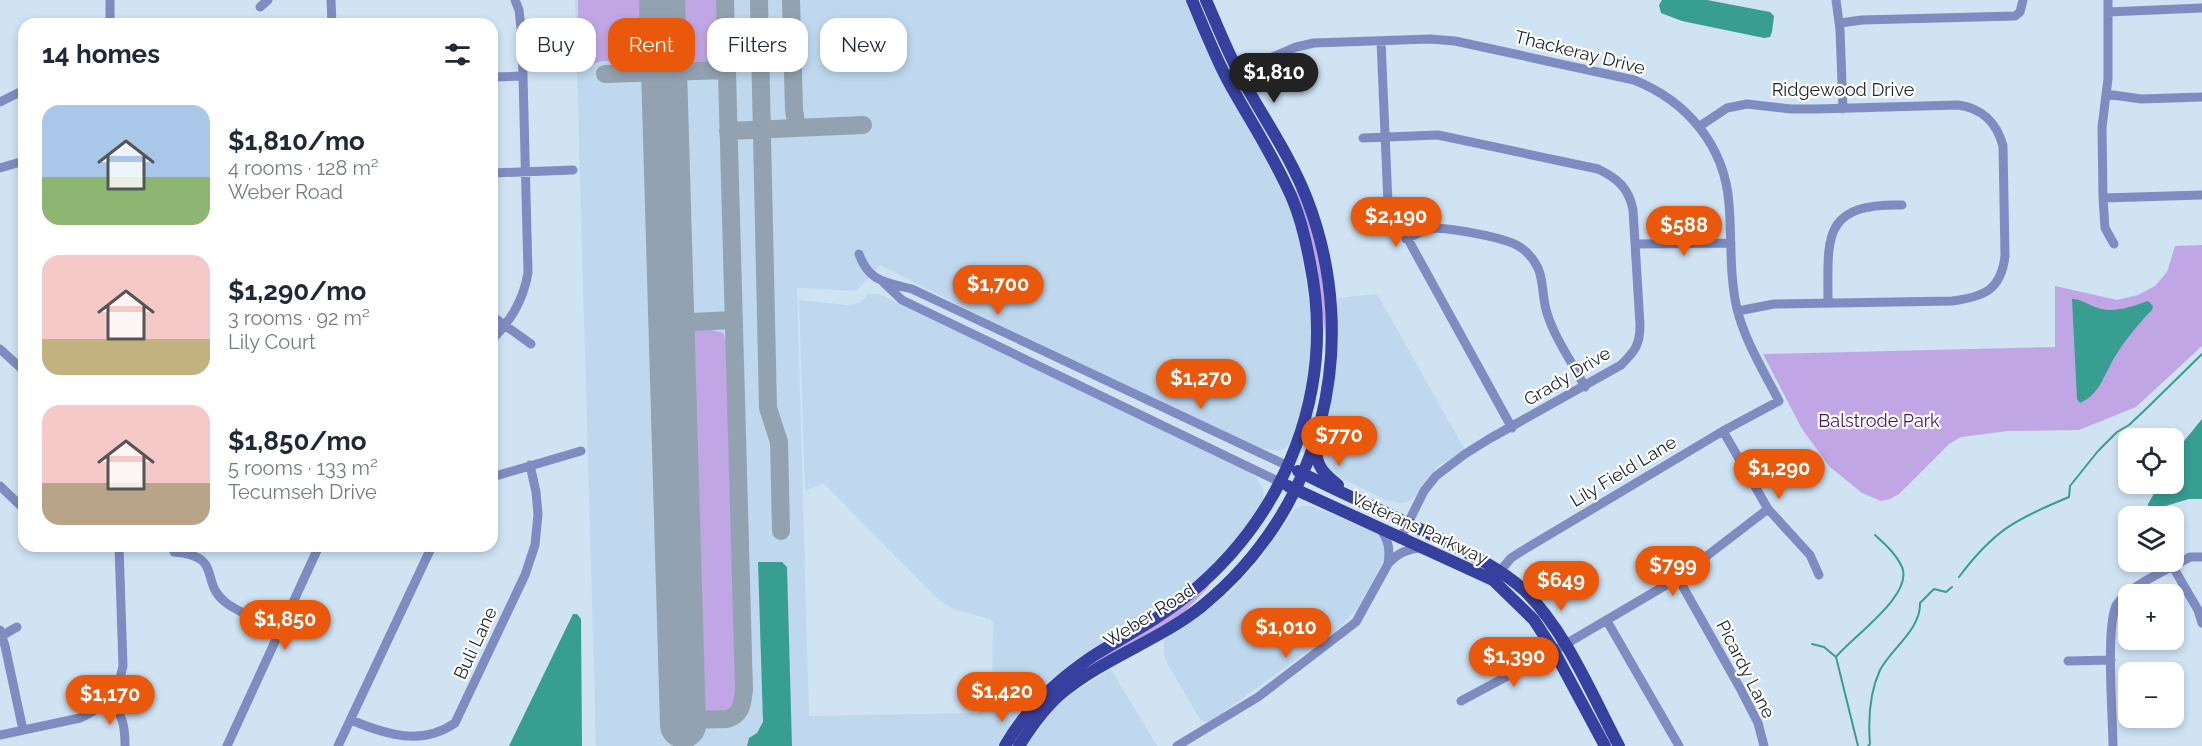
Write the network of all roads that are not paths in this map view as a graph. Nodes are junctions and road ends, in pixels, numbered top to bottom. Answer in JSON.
{"nodes":[{"id":1,"x":110,"y":0,"type":"edge"},
{"id":2,"x":268,"y":0,"type":"edge"},
{"id":3,"x":331,"y":0,"type":"edge"},
{"id":4,"x":514,"y":0,"type":"edge"},
{"id":5,"x":1192,"y":0,"type":"edge"},
{"id":6,"x":1206,"y":0,"type":"edge"},
{"id":7,"x":1836,"y":0,"type":"edge"},
{"id":8,"x":2023,"y":0,"type":"edge"},
{"id":9,"x":2108,"y":0,"type":"edge"},
{"id":10,"x":2186,"y":4,"type":"edge"},
{"id":11,"x":260,"y":7,"type":"dead end"},
{"id":12,"x":2202,"y":8,"type":"edge"},
{"id":13,"x":2108,"y":12,"type":"junction"},
{"id":14,"x":110,"y":18,"type":"edge"},
{"id":15,"x":332,"y":18,"type":"edge"},
{"id":16,"x":1840,"y":23,"type":"junction"},
{"id":17,"x":1381,"y":41,"type":"junction"},
{"id":18,"x":1233,"y":75,"type":"junction"},
{"id":19,"x":523,"y":76,"type":"junction"},
{"id":20,"x":498,"y":78,"type":"edge"},
{"id":21,"x":18,"y":93,"type":"edge"},
{"id":22,"x":2106,"y":94,"type":"junction"},
{"id":23,"x":2202,"y":97,"type":"edge"},
{"id":24,"x":0,"y":102,"type":"edge"},
{"id":25,"x":1843,"y":109,"type":"junction"},
{"id":26,"x":1996,"y":110,"type":"dead end"},
{"id":27,"x":1989,"y":118,"type":"junction"},
{"id":28,"x":1700,"y":126,"type":"junction"},
{"id":29,"x":1384,"y":136,"type":"junction"},
{"id":30,"x":1363,"y":138,"type":"dead end"},
{"id":31,"x":18,"y":163,"type":"edge"},
{"id":32,"x":0,"y":168,"type":"edge"},
{"id":33,"x":573,"y":170,"type":"dead end"},
{"id":34,"x":526,"y":172,"type":"junction"},
{"id":35,"x":498,"y":173,"type":"edge"},
{"id":36,"x":2202,"y":195,"type":"edge"},
{"id":37,"x":2103,"y":198,"type":"junction"},
{"id":38,"x":1902,"y":205,"type":"dead end"},
{"id":39,"x":1406,"y":239,"type":"junction"},
{"id":40,"x":1731,"y":243,"type":"junction"},
{"id":41,"x":1636,"y":244,"type":"junction"},
{"id":42,"x":2114,"y":244,"type":"dead end"},
{"id":43,"x":859,"y":254,"type":"dead end"},
{"id":44,"x":883,"y":281,"type":"junction"},
{"id":45,"x":1828,"y":303,"type":"junction"},
{"id":46,"x":1738,"y":311,"type":"junction"},
{"id":47,"x":498,"y":321,"type":"edge"},
{"id":48,"x":505,"y":326,"type":"junction"},
{"id":49,"x":498,"y":334,"type":"edge"},
{"id":50,"x":531,"y":344,"type":"dead end"},
{"id":51,"x":0,"y":349,"type":"edge"},
{"id":52,"x":18,"y":366,"type":"edge"},
{"id":53,"x":1585,"y":387,"type":"junction"},
{"id":54,"x":1779,"y":401,"type":"joint"},
{"id":55,"x":1512,"y":428,"type":"junction"},
{"id":56,"x":1723,"y":431,"type":"junction"},
{"id":57,"x":1316,"y":440,"type":"junction"},
{"id":58,"x":581,"y":450,"type":"dead end"},
{"id":59,"x":530,"y":465,"type":"junction"},
{"id":60,"x":1288,"y":466,"type":"junction"},
{"id":61,"x":1303,"y":474,"type":"junction"},
{"id":62,"x":498,"y":475,"type":"edge"},
{"id":63,"x":1280,"y":482,"type":"junction"},
{"id":64,"x":0,"y":486,"type":"edge"},
{"id":65,"x":1294,"y":489,"type":"junction"},
{"id":66,"x":1353,"y":497,"type":"junction"},
{"id":67,"x":18,"y":503,"type":"edge"},
{"id":68,"x":1768,"y":508,"type":"junction"},
{"id":69,"x":1408,"y":522,"type":"junction"},
{"id":70,"x":1381,"y":530,"type":"junction"},
{"id":71,"x":1400,"y":539,"type":"junction"},
{"id":72,"x":1419,"y":548,"type":"junction"},
{"id":73,"x":119,"y":552,"type":"edge"},
{"id":74,"x":174,"y":552,"type":"dead end"},
{"id":75,"x":316,"y":552,"type":"edge"},
{"id":76,"x":429,"y":552,"type":"edge"},
{"id":77,"x":2202,"y":557,"type":"edge"},
{"id":78,"x":2184,"y":561,"type":"edge"},
{"id":79,"x":1388,"y":564,"type":"junction"},
{"id":80,"x":2164,"y":572,"type":"edge"},
{"id":81,"x":2176,"y":572,"type":"edge"},
{"id":82,"x":1819,"y":575,"type":"dead end"},
{"id":83,"x":1496,"y":576,"type":"junction"},
{"id":84,"x":1678,"y":578,"type":"junction"},
{"id":85,"x":1607,"y":621,"type":"junction"},
{"id":86,"x":2202,"y":624,"type":"edge"},
{"id":87,"x":17,"y":627,"type":"dead end"},
{"id":88,"x":280,"y":629,"type":"junction"},
{"id":89,"x":1,"y":633,"type":"edge"},
{"id":90,"x":1565,"y":644,"type":"junction"},
{"id":91,"x":1554,"y":651,"type":"junction"},
{"id":92,"x":2111,"y":660,"type":"junction"},
{"id":93,"x":2068,"y":661,"type":"dead end"},
{"id":94,"x":109,"y":700,"type":"junction"},
{"id":95,"x":1461,"y":701,"type":"dead end"},
{"id":96,"x":351,"y":720,"type":"junction"},
{"id":97,"x":23,"y":730,"type":"junction"},
{"id":98,"x":0,"y":735,"type":"edge"},
{"id":99,"x":125,"y":746,"type":"edge"},
{"id":100,"x":226,"y":746,"type":"edge"},
{"id":101,"x":338,"y":746,"type":"edge"},
{"id":102,"x":1005,"y":746,"type":"edge"},
{"id":103,"x":1019,"y":746,"type":"edge"},
{"id":104,"x":1177,"y":746,"type":"edge"},
{"id":105,"x":1605,"y":746,"type":"edge"},
{"id":106,"x":1619,"y":746,"type":"edge"},
{"id":107,"x":1679,"y":746,"type":"edge"},
{"id":108,"x":1764,"y":746,"type":"edge"},
{"id":109,"x":2113,"y":746,"type":"edge"}],
"edges":[{"from":1,"to":14,"type":"street"},
{"from":2,"to":11,"type":"street"},
{"from":3,"to":15,"type":"street"},
{"from":4,"to":19,"type":"street"},
{"from":5,"to":18,"type":"main road","name":"Weber Road"},
{"from":6,"to":18,"type":"main road","name":"Weber Road"},
{"from":7,"to":16,"type":"street"},
{"from":8,"to":16,"type":"street"},
{"from":9,"to":13,"type":"street"},
{"from":10,"to":12,"type":"street"},
{"from":10,"to":13,"type":"street"},
{"from":13,"to":22,"type":"street"},
{"from":16,"to":25,"type":"street"},
{"from":17,"to":18,"type":"street","name":"Thackeray Drive"},
{"from":17,"to":28,"type":"street","name":"Thackeray Drive"},
{"from":17,"to":29,"type":"street"},
{"from":18,"to":57,"type":"main road","name":"Weber Road"},
{"from":18,"to":60,"type":"main road","name":"Weber Road"},
{"from":19,"to":20,"type":"street"},
{"from":19,"to":34,"type":"street"},
{"from":21,"to":24,"type":"street"},
{"from":22,"to":23,"type":"street"},
{"from":22,"to":37,"type":"street"},
{"from":25,"to":27,"type":"street","name":"Ridgewood Drive"},
{"from":25,"to":28,"type":"street","name":"Ridgewood Drive"},
{"from":26,"to":27,"type":"street"},
{"from":27,"to":45,"type":"street"},
{"from":28,"to":40,"type":"street","name":"Thackeray Drive"},
{"from":29,"to":30,"type":"street","name":"Grady Drive"},
{"from":29,"to":39,"type":"street"},
{"from":29,"to":41,"type":"street","name":"Grady Drive"},
{"from":31,"to":32,"type":"street"},
{"from":33,"to":34,"type":"street"},
{"from":34,"to":35,"type":"street"},
{"from":34,"to":48,"type":"street"},
{"from":36,"to":37,"type":"street"},
{"from":37,"to":42,"type":"street"},
{"from":38,"to":45,"type":"street"},
{"from":39,"to":53,"type":"street"},
{"from":39,"to":55,"type":"street"},
{"from":40,"to":41,"type":"street"},
{"from":40,"to":46,"type":"street","name":"Thackeray Drive"},
{"from":41,"to":53,"type":"street","name":"Grady Drive"},
{"from":43,"to":44,"type":"street"},
{"from":44,"to":60,"type":"street"},
{"from":44,"to":63,"type":"street"},
{"from":45,"to":46,"type":"street"},
{"from":46,"to":54,"type":"street","name":"Thackeray Drive"},
{"from":47,"to":48,"type":"street"},
{"from":48,"to":49,"type":"street"},
{"from":48,"to":50,"type":"street"},
{"from":51,"to":52,"type":"street"},
{"from":53,"to":55,"type":"street","name":"Grady Drive"},
{"from":54,"to":56,"type":"street","name":"Lily Field Lane"},
{"from":55,"to":69,"type":"street","name":"Grady Drive"},
{"from":56,"to":68,"type":"street"},
{"from":56,"to":83,"type":"street","name":"Lily Field Lane"},
{"from":57,"to":61,"type":"main road","name":"Weber Road"},
{"from":57,"to":66,"type":"main road"},
{"from":58,"to":59,"type":"street"},
{"from":59,"to":62,"type":"street"},
{"from":59,"to":96,"type":"street","name":"Buli Lane"},
{"from":60,"to":61,"type":"main road","name":"Veterans Parkway"},
{"from":60,"to":63,"type":"main road","name":"Weber Road"},
{"from":61,"to":65,"type":"main road","name":"Weber Road"},
{"from":61,"to":66,"type":"main road","name":"Veterans Parkway"},
{"from":63,"to":65,"type":"main road","name":"Veterans Parkway"},
{"from":63,"to":102,"type":"main road","name":"Weber Road"},
{"from":64,"to":67,"type":"street"},
{"from":65,"to":70,"type":"main road","name":"Veterans Parkway"},
{"from":65,"to":103,"type":"main road","name":"Weber Road"},
{"from":66,"to":69,"type":"main road","name":"Veterans Parkway"},
{"from":68,"to":82,"type":"street"},
{"from":68,"to":84,"type":"street"},
{"from":69,"to":71,"type":"street","name":"Grady Drive"},
{"from":69,"to":83,"type":"main road","name":"Veterans Parkway"},
{"from":70,"to":71,"type":"main road","name":"Veterans Parkway"},
{"from":70,"to":79,"type":"street"},
{"from":71,"to":72,"type":"main road","name":"Veterans Parkway"},
{"from":72,"to":79,"type":"street"},
{"from":72,"to":83,"type":"main road","name":"Veterans Parkway"},
{"from":73,"to":94,"type":"street"},
{"from":74,"to":88,"type":"street"},
{"from":75,"to":88,"type":"street"},
{"from":76,"to":96,"type":"street"},
{"from":77,"to":78,"type":"street"},
{"from":79,"to":104,"type":"street"},
{"from":80,"to":92,"type":"street"},
{"from":81,"to":86,"type":"street"},
{"from":83,"to":90,"type":"main road","name":"Veterans Parkway"},
{"from":83,"to":91,"type":"main road","name":"Veterans Parkway"},
{"from":84,"to":85,"type":"street"},
{"from":84,"to":108,"type":"street","name":"Picardy Lane"},
{"from":85,"to":90,"type":"street"},
{"from":85,"to":107,"type":"street"},
{"from":87,"to":89,"type":"street"},
{"from":88,"to":100,"type":"street"},
{"from":89,"to":97,"type":"street"},
{"from":90,"to":91,"type":"street"},
{"from":90,"to":106,"type":"main road","name":"Veterans Parkway"},
{"from":91,"to":95,"type":"street"},
{"from":91,"to":105,"type":"main road","name":"Veterans Parkway"},
{"from":92,"to":93,"type":"street"},
{"from":92,"to":109,"type":"street"},
{"from":94,"to":97,"type":"street"},
{"from":94,"to":99,"type":"street"},
{"from":96,"to":101,"type":"street"},
{"from":97,"to":98,"type":"street"}]}
